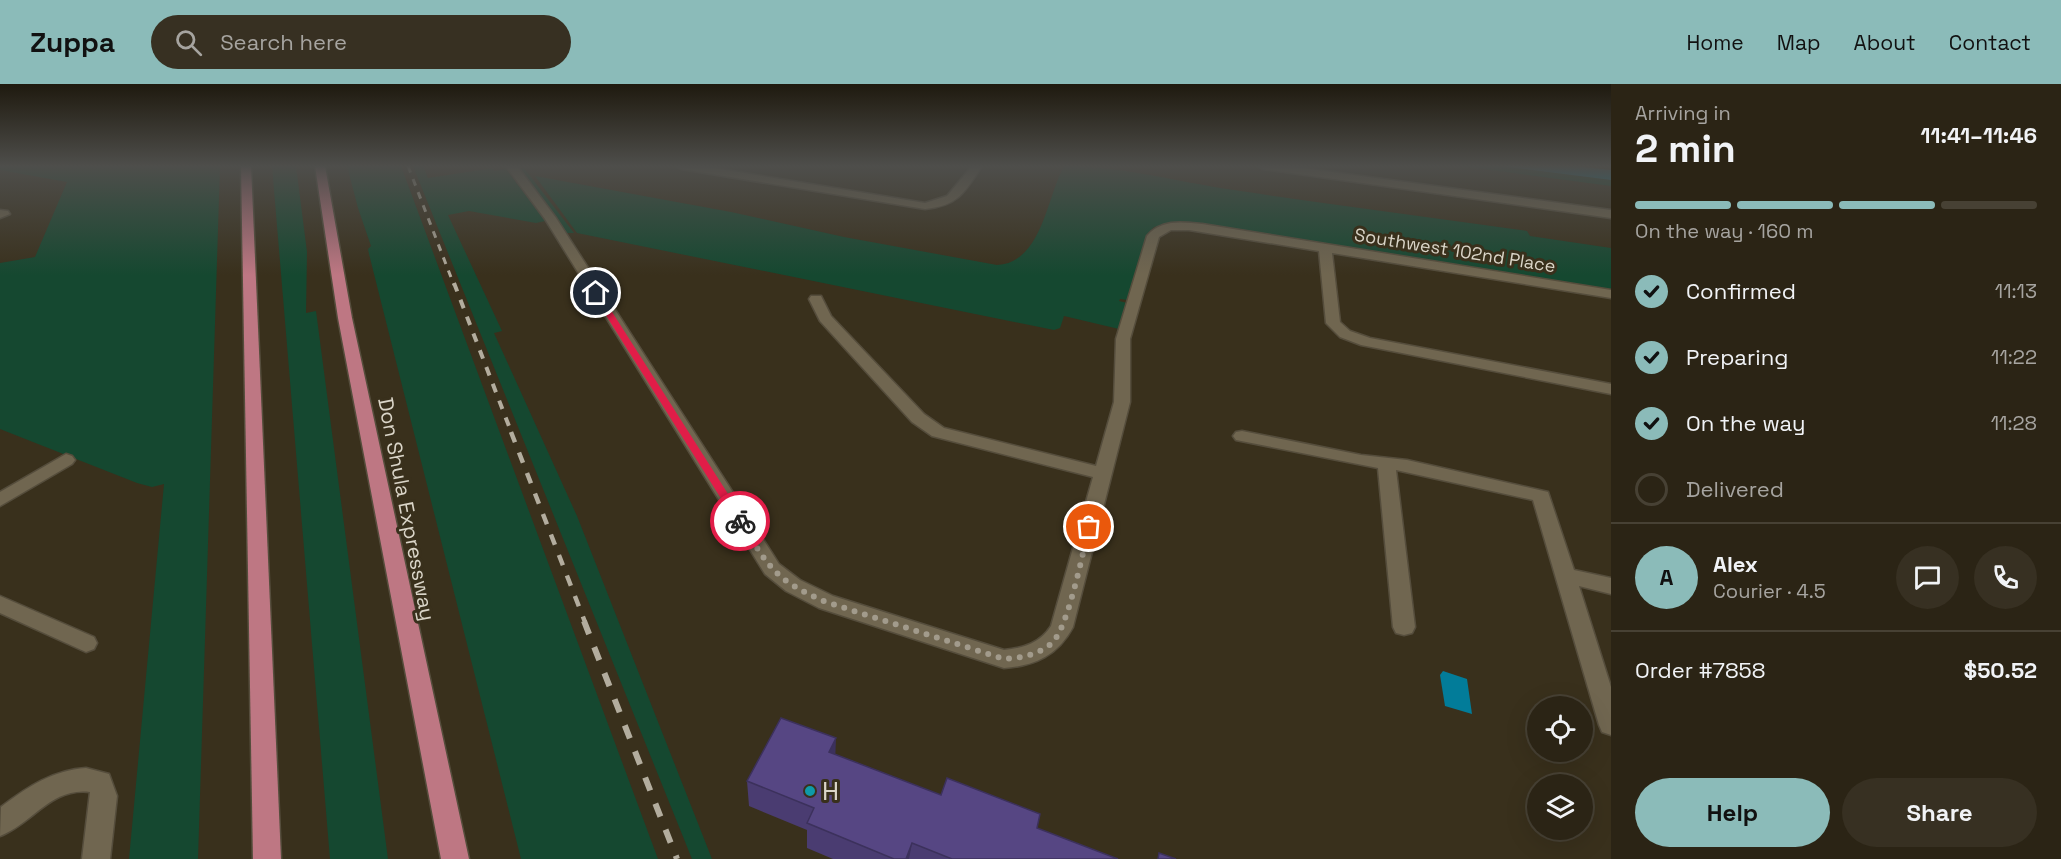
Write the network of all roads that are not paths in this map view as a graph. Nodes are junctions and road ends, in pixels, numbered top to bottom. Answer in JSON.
{"nodes":[{"id":1,"x":247,"y":202,"type":"edge"},
{"id":2,"x":326,"y":202,"type":"edge"},
{"id":3,"x":538,"y":202,"type":"edge"},
{"id":4,"x":893,"y":202,"type":"edge"},
{"id":5,"x":947,"y":202,"type":"edge"},
{"id":6,"x":1525,"y":202,"type":"edge"},
{"id":7,"x":1611,"y":214,"type":"edge"},
{"id":8,"x":1325,"y":248,"type":"junction"},
{"id":9,"x":1611,"y":294,"type":"edge"},
{"id":10,"x":816,"y":299,"type":"dead end"},
{"id":11,"x":1611,"y":389,"type":"edge"},
{"id":12,"x":1242,"y":436,"type":"dead end"},
{"id":13,"x":66,"y":460,"type":"dead end"},
{"id":14,"x":1386,"y":464,"type":"junction"},
{"id":15,"x":1102,"y":473,"type":"junction"},
{"id":16,"x":0,"y":500,"type":"edge"},
{"id":17,"x":1565,"y":575,"type":"junction"},
{"id":18,"x":1611,"y":586,"type":"edge"},
{"id":19,"x":1,"y":604,"type":"edge"},
{"id":20,"x":1404,"y":627,"type":"dead end"},
{"id":21,"x":86,"y":643,"type":"dead end"},
{"id":22,"x":1611,"y":725,"type":"edge"},
{"id":23,"x":0,"y":824,"type":"edge"},
{"id":24,"x":96,"y":859,"type":"edge"},
{"id":25,"x":267,"y":859,"type":"edge"},
{"id":26,"x":455,"y":859,"type":"edge"}],
"edges":[{"from":1,"to":25,"type":"highway"},
{"from":2,"to":26,"type":"highway","name":"Don Shula Expressway"},
{"from":3,"to":15,"type":"street"},
{"from":4,"to":5,"type":"street"},
{"from":6,"to":7,"type":"street"},
{"from":8,"to":9,"type":"street","name":"Southwest 102nd Place"},
{"from":8,"to":11,"type":"street"},
{"from":8,"to":15,"type":"street","name":"Southwest 102nd Place"},
{"from":10,"to":15,"type":"street"},
{"from":12,"to":14,"type":"street"},
{"from":13,"to":16,"type":"street"},
{"from":14,"to":17,"type":"street"},
{"from":14,"to":20,"type":"street"},
{"from":17,"to":18,"type":"street"},
{"from":17,"to":22,"type":"street"},
{"from":19,"to":21,"type":"street"},
{"from":23,"to":24,"type":"street"}]}
